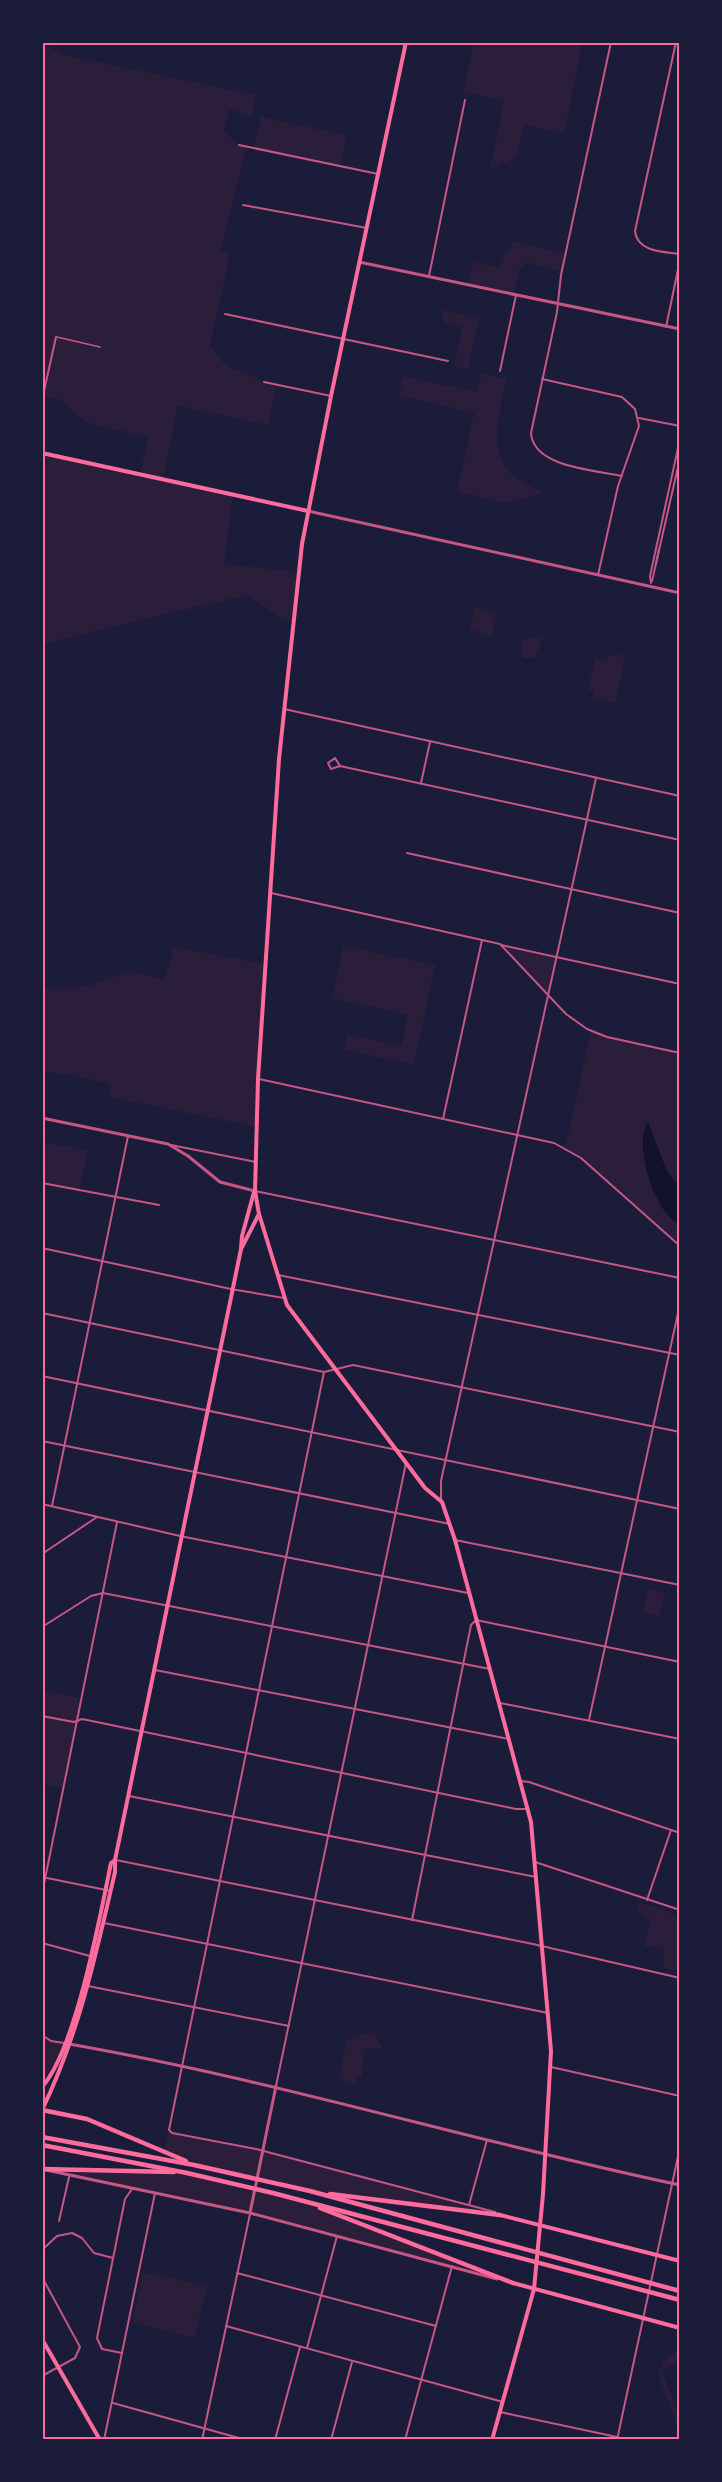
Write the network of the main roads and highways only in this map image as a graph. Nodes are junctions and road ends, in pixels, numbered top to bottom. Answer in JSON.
{"nodes":[{"id":1,"x":406,"y":42,"type":"edge"},
{"id":2,"x":42,"y":453,"type":"edge"},
{"id":3,"x":308,"y":511,"type":"junction"},
{"id":4,"x":255,"y":1191,"type":"junction"},
{"id":5,"x":259,"y":1214,"type":"junction"},
{"id":6,"x":241,"y":1249,"type":"junction"},
{"id":7,"x":115,"y":1860,"type":"junction"},
{"id":8,"x":42,"y":2087,"type":"edge"},
{"id":9,"x":42,"y":2110,"type":"edge"},
{"id":10,"x":42,"y":2137,"type":"edge"},
{"id":11,"x":42,"y":2145,"type":"edge"},
{"id":12,"x":194,"y":2165,"type":"junction"},
{"id":13,"x":42,"y":2169,"type":"edge"},
{"id":14,"x":187,"y":2173,"type":"junction"},
{"id":15,"x":310,"y":2191,"type":"junction"},
{"id":16,"x":301,"y":2200,"type":"junction"},
{"id":17,"x":469,"y":2205,"type":"road end"},
{"id":18,"x":466,"y":2212,"type":"junction"},
{"id":19,"x":500,"y":2215,"type":"joint"},
{"id":20,"x":541,"y":2224,"type":"junction"},
{"id":21,"x":680,"y":2261,"type":"edge"},
{"id":22,"x":513,"y":2283,"type":"joint"},
{"id":23,"x":534,"y":2289,"type":"junction"},
{"id":24,"x":680,"y":2291,"type":"edge"},
{"id":25,"x":680,"y":2300,"type":"edge"},
{"id":26,"x":680,"y":2328,"type":"edge"},
{"id":27,"x":42,"y":2339,"type":"edge"},
{"id":28,"x":102,"y":2440,"type":"edge"},
{"id":29,"x":492,"y":2440,"type":"edge"}],
"edges":[{"from":1,"to":3,"type":"main road"},
{"from":2,"to":3,"type":"main road"},
{"from":3,"to":4,"type":"main road"},
{"from":4,"to":5,"type":"main road"},
{"from":4,"to":6,"type":"main road"},
{"from":5,"to":6,"type":"main road"},
{"from":5,"to":20,"type":"main road"},
{"from":6,"to":7,"type":"main road"},
{"from":7,"to":8,"type":"main road"},
{"from":7,"to":9,"type":"main road"},
{"from":9,"to":12,"type":"highway"},
{"from":10,"to":12,"type":"highway"},
{"from":11,"to":14,"type":"highway"},
{"from":12,"to":15,"type":"highway"},
{"from":13,"to":14,"type":"highway"},
{"from":14,"to":16,"type":"highway"},
{"from":15,"to":18,"type":"highway"},
{"from":15,"to":24,"type":"highway"},
{"from":16,"to":22,"type":"highway"},
{"from":16,"to":25,"type":"highway"},
{"from":17,"to":18,"type":"highway"},
{"from":18,"to":19,"type":"highway"},
{"from":19,"to":20,"type":"main road"},
{"from":20,"to":21,"type":"main road"},
{"from":20,"to":23,"type":"main road"},
{"from":22,"to":23,"type":"main road"},
{"from":23,"to":26,"type":"main road"},
{"from":23,"to":29,"type":"main road"},
{"from":27,"to":28,"type":"main road"}]}
